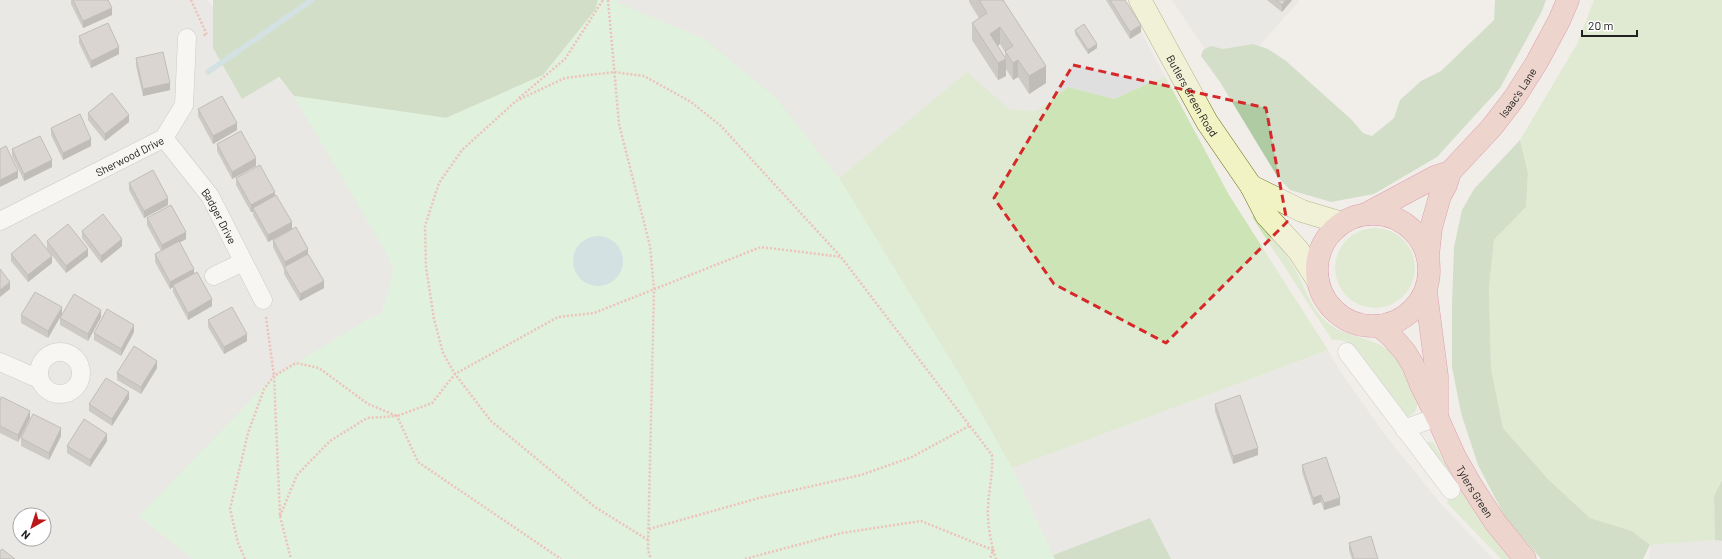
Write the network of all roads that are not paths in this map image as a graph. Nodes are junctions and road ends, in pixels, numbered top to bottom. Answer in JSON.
{"nodes":[{"id":1,"x":1140,"y":0,"type":"edge"},
{"id":2,"x":1568,"y":0,"type":"edge"},
{"id":3,"x":187,"y":38,"type":"dead end"},
{"id":4,"x":164,"y":138,"type":"junction"},
{"id":5,"x":1450,"y":172,"type":"junction"},
{"id":6,"x":1251,"y":186,"type":"junction"},
{"id":7,"x":1366,"y":214,"type":"junction"},
{"id":8,"x":0,"y":222,"type":"edge"},
{"id":9,"x":1342,"y":223,"type":"junction"},
{"id":10,"x":1428,"y":256,"type":"junction"},
{"id":11,"x":243,"y":262,"type":"junction"},
{"id":12,"x":214,"y":276,"type":"dead end"},
{"id":13,"x":1318,"y":281,"type":"junction"},
{"id":14,"x":1426,"y":292,"type":"junction"},
{"id":15,"x":263,"y":300,"type":"road end"},
{"id":16,"x":1379,"y":326,"type":"junction"},
{"id":17,"x":1347,"y":352,"type":"dead end"},
{"id":18,"x":0,"y":362,"type":"edge"},
{"id":19,"x":39,"y":379,"type":"dead end"},
{"id":20,"x":1437,"y":417,"type":"junction"},
{"id":21,"x":1404,"y":429,"type":"junction"},
{"id":22,"x":1451,"y":490,"type":"dead end"},
{"id":23,"x":1525,"y":559,"type":"edge"}],
"edges":[{"from":1,"to":6,"type":"main road","name":"Butlers Green Road"},
{"from":2,"to":5,"type":"highway","name":"Isaac's Lane"},
{"from":3,"to":4,"type":"street","name":"Sherwood Drive"},
{"from":4,"to":8,"type":"street","name":"Sherwood Drive"},
{"from":4,"to":11,"type":"street","name":"Badger Drive"},
{"from":5,"to":7,"type":"highway","name":"Isaac's Lane"},
{"from":5,"to":10,"type":"highway","name":"Isaac's Lane"},
{"from":6,"to":9,"type":"main road","name":"Butlers Green Road"},
{"from":6,"to":13,"type":"main road","name":"Butlers Green Road"},
{"from":7,"to":9,"type":"highway"},
{"from":7,"to":10,"type":"highway"},
{"from":9,"to":13,"type":"highway"},
{"from":10,"to":14,"type":"highway"},
{"from":11,"to":12,"type":"street"},
{"from":11,"to":15,"type":"street","name":"Badger Drive"},
{"from":13,"to":16,"type":"highway"},
{"from":14,"to":16,"type":"highway"},
{"from":14,"to":20,"type":"highway","name":"Tylers Green"},
{"from":16,"to":20,"type":"highway","name":"Tylers Green"},
{"from":17,"to":21,"type":"street","name":"Tylers Green"},
{"from":18,"to":19,"type":"street"},
{"from":20,"to":21,"type":"street"},
{"from":20,"to":23,"type":"highway","name":"Tylers Green"},
{"from":21,"to":22,"type":"street","name":"Tylers Green"}]}
